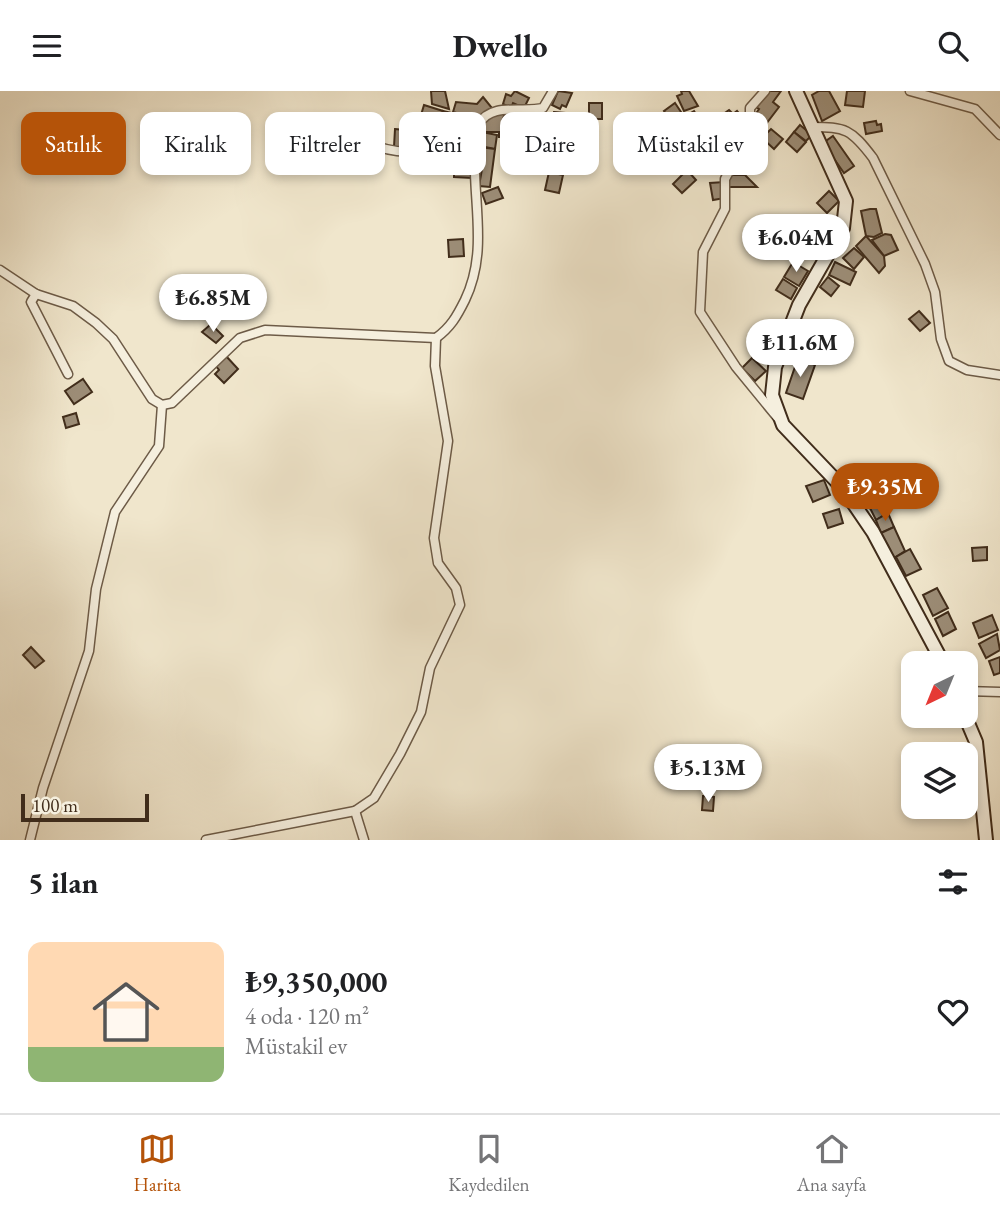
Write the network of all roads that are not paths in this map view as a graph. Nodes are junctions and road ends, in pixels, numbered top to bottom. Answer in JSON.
{"nodes":[{"id":1,"x":553,"y":91,"type":"edge"},
{"id":2,"x":765,"y":91,"type":"edge"},
{"id":3,"x":796,"y":91,"type":"edge"},
{"id":4,"x":910,"y":91,"type":"edge"},
{"id":5,"x":486,"y":115,"type":"edge"},
{"id":6,"x":811,"y":127,"type":"junction"},
{"id":7,"x":1000,"y":135,"type":"edge"},
{"id":8,"x":473,"y":175,"type":"edge"},
{"id":9,"x":0,"y":270,"type":"edge"},
{"id":10,"x":36,"y":294,"type":"junction"},
{"id":11,"x":436,"y":338,"type":"junction"},
{"id":12,"x":68,"y":374,"type":"dead end"},
{"id":13,"x":1000,"y":375,"type":"edge"},
{"id":14,"x":162,"y":405,"type":"junction"},
{"id":15,"x":783,"y":425,"type":"junction"},
{"id":16,"x":937,"y":651,"type":"edge"},
{"id":17,"x":978,"y":691,"type":"edge"},
{"id":18,"x":1000,"y":692,"type":"edge"},
{"id":19,"x":970,"y":728,"type":"edge"},
{"id":20,"x":355,"y":811,"type":"junction"},
{"id":21,"x":30,"y":840,"type":"edge"},
{"id":22,"x":206,"y":840,"type":"edge"},
{"id":23,"x":364,"y":840,"type":"edge"},
{"id":24,"x":986,"y":840,"type":"edge"}],
"edges":[{"from":1,"to":5,"type":"street"},
{"from":2,"to":15,"type":"street"},
{"from":3,"to":6,"type":"main road"},
{"from":4,"to":7,"type":"street"},
{"from":6,"to":13,"type":"street"},
{"from":6,"to":15,"type":"main road"},
{"from":8,"to":11,"type":"street"},
{"from":9,"to":10,"type":"street"},
{"from":10,"to":12,"type":"street"},
{"from":10,"to":14,"type":"street"},
{"from":11,"to":14,"type":"street"},
{"from":11,"to":20,"type":"street"},
{"from":14,"to":21,"type":"street"},
{"from":15,"to":16,"type":"main road"},
{"from":17,"to":18,"type":"street"},
{"from":19,"to":24,"type":"main road"},
{"from":20,"to":22,"type":"street"},
{"from":20,"to":23,"type":"street"}]}
